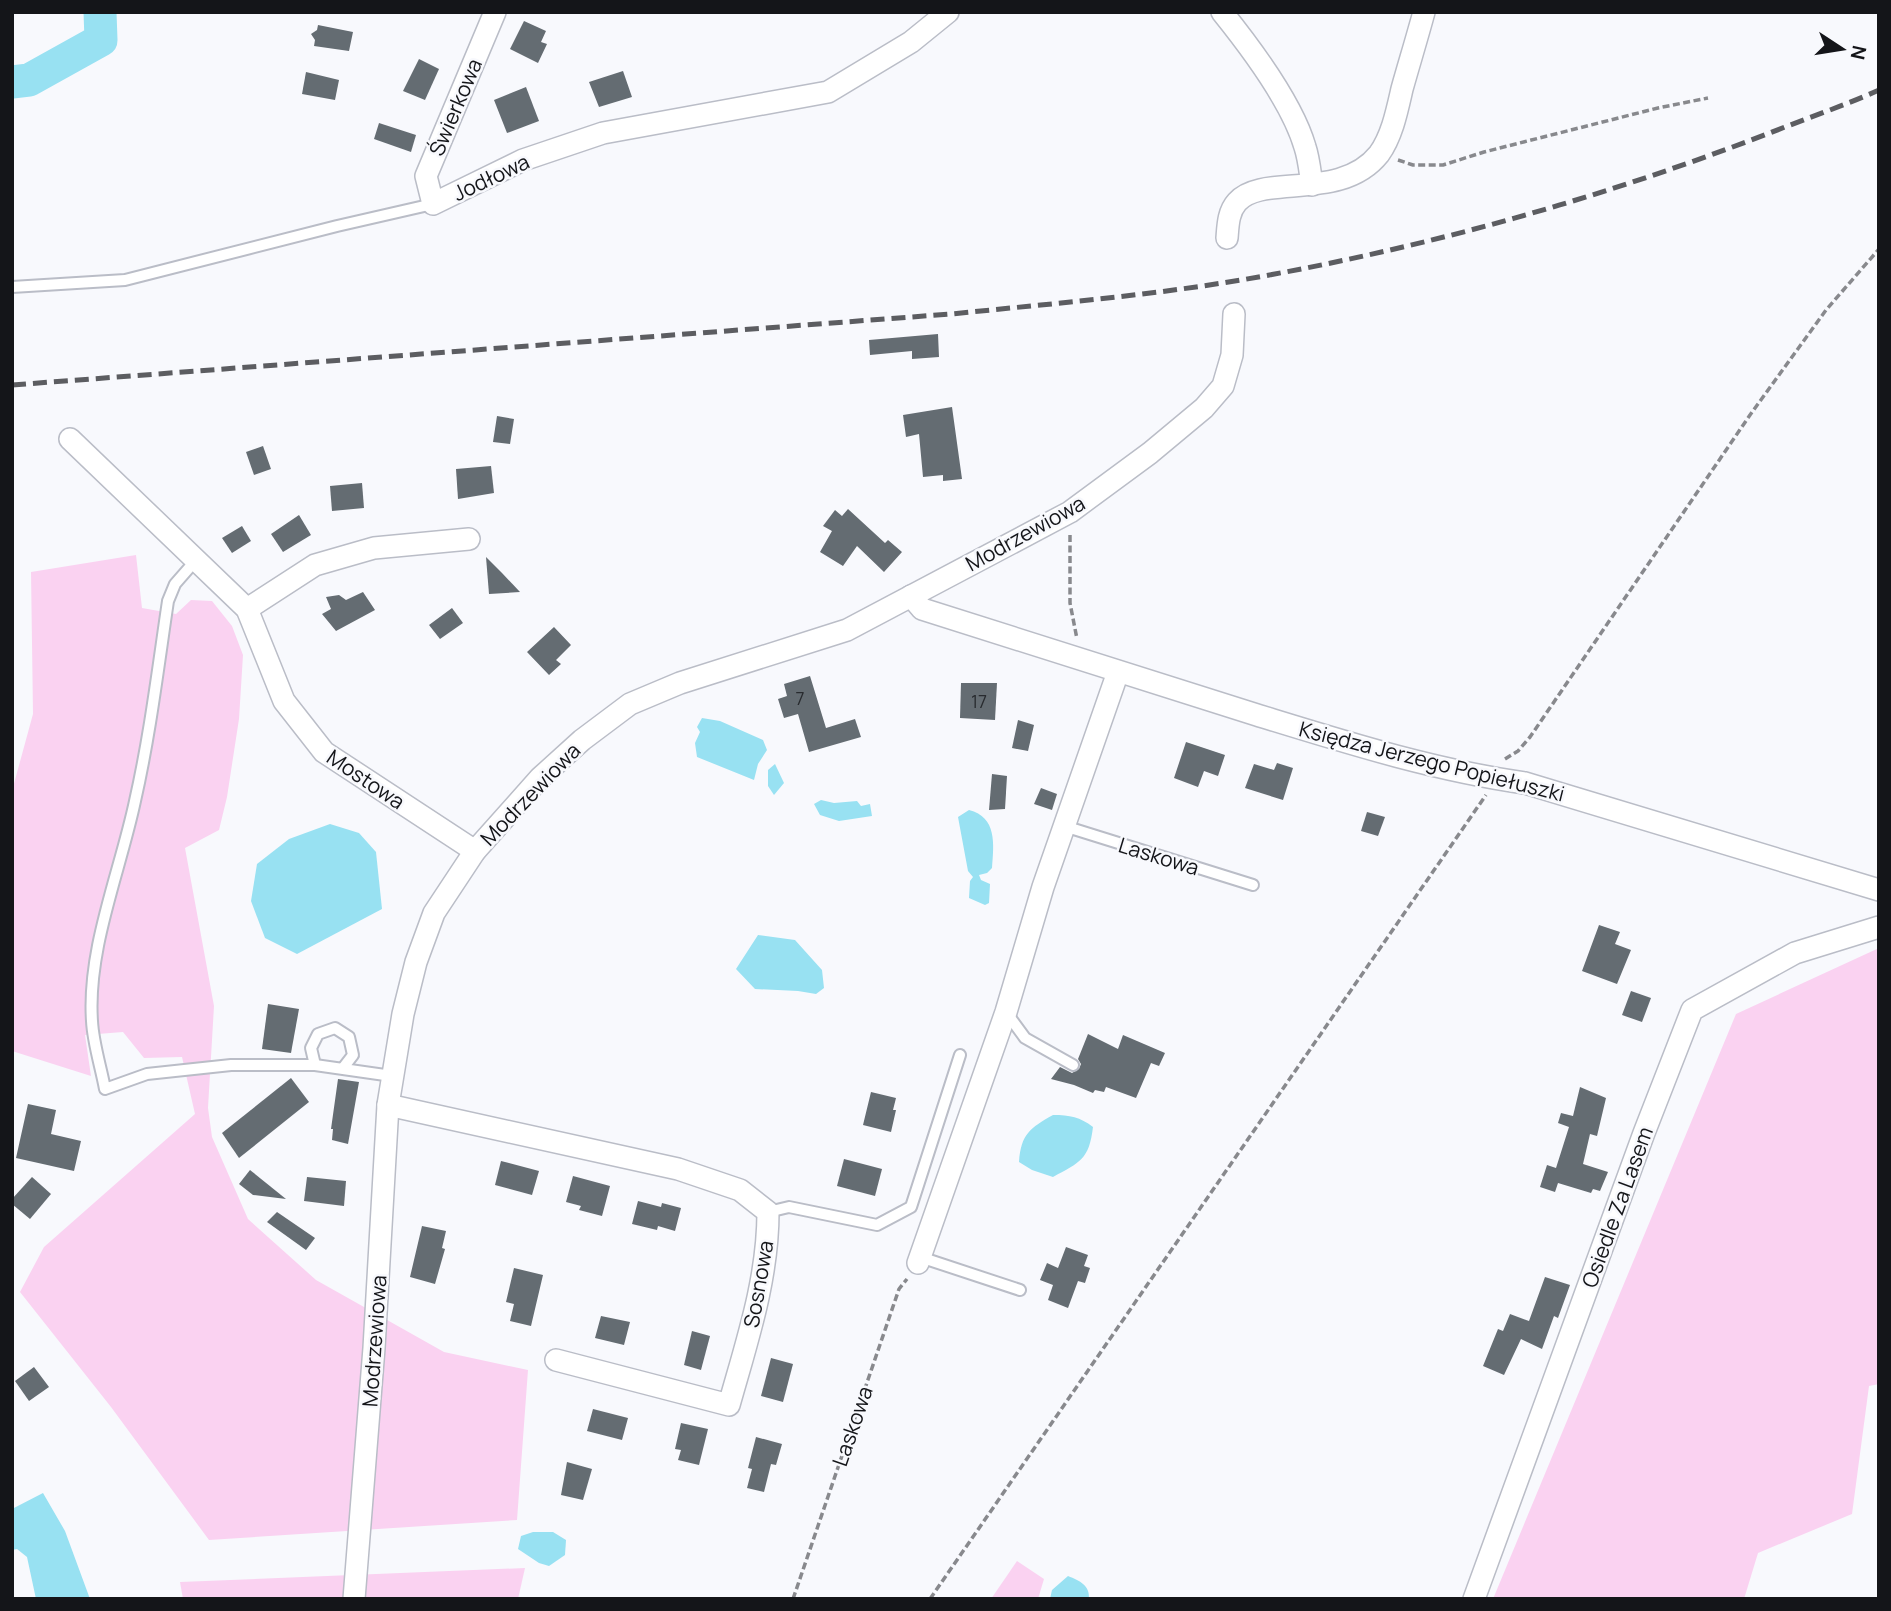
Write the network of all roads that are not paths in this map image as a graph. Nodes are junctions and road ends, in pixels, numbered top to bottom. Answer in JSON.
{"nodes":[{"id":1,"x":495,"y":12,"type":"edge"},
{"id":2,"x":948,"y":12,"type":"edge"},
{"id":3,"x":1222,"y":12,"type":"edge"},
{"id":4,"x":1424,"y":12,"type":"edge"},
{"id":5,"x":1312,"y":185,"type":"junction"},
{"id":6,"x":433,"y":204,"type":"junction"},
{"id":7,"x":1227,"y":238,"type":"dead end"},
{"id":8,"x":12,"y":287,"type":"edge"},
{"id":9,"x":1234,"y":314,"type":"dead end"},
{"id":10,"x":70,"y":439,"type":"dead end"},
{"id":11,"x":469,"y":539,"type":"dead end"},
{"id":12,"x":196,"y":560,"type":"junction"},
{"id":13,"x":911,"y":596,"type":"junction"},
{"id":14,"x":247,"y":609,"type":"junction"},
{"id":15,"x":1118,"y":672,"type":"junction"},
{"id":16,"x":1064,"y":826,"type":"junction"},
{"id":17,"x":475,"y":851,"type":"junction"},
{"id":18,"x":1253,"y":885,"type":"dead end"},
{"id":19,"x":1879,"y":890,"type":"edge"},
{"id":20,"x":1879,"y":927,"type":"edge"},
{"id":21,"x":1006,"y":1012,"type":"junction"},
{"id":22,"x":960,"y":1055,"type":"dead end"},
{"id":23,"x":315,"y":1065,"type":"junction"},
{"id":24,"x":1073,"y":1065,"type":"dead end"},
{"id":25,"x":343,"y":1068,"type":"junction"},
{"id":26,"x":393,"y":1076,"type":"junction"},
{"id":27,"x":388,"y":1105,"type":"junction"},
{"id":28,"x":768,"y":1212,"type":"junction"},
{"id":29,"x":919,"y":1260,"type":"joint"},
{"id":30,"x":1020,"y":1290,"type":"dead end"},
{"id":31,"x":556,"y":1360,"type":"dead end"},
{"id":32,"x":354,"y":1599,"type":"edge"},
{"id":33,"x":1474,"y":1599,"type":"edge"}],
"edges":[{"from":1,"to":6,"type":"street","name":"Świerkowa"},
{"from":2,"to":6,"type":"street","name":"Jodłowa"},
{"from":3,"to":5,"type":"street"},
{"from":4,"to":5,"type":"street"},
{"from":5,"to":7,"type":"street"},
{"from":6,"to":8,"type":"lane","name":"Jodłowa"},
{"from":9,"to":13,"type":"street","name":"Modrzewiowa"},
{"from":10,"to":12,"type":"street","name":"Mostowa"},
{"from":11,"to":14,"type":"street"},
{"from":12,"to":14,"type":"street","name":"Mostowa"},
{"from":12,"to":23,"type":"lane"},
{"from":13,"to":15,"type":"street","name":"Księdza Jerzego Popiełuszki"},
{"from":13,"to":17,"type":"street","name":"Modrzewiowa"},
{"from":14,"to":17,"type":"street","name":"Mostowa"},
{"from":15,"to":16,"type":"street"},
{"from":15,"to":19,"type":"street","name":"Księdza Jerzego Popiełuszki"},
{"from":16,"to":18,"type":"lane","name":"Laskowa"},
{"from":16,"to":21,"type":"street"},
{"from":17,"to":26,"type":"street","name":"Modrzewiowa"},
{"from":20,"to":33,"type":"street","name":"Osiedle Za Lasem"},
{"from":21,"to":24,"type":"lane"},
{"from":21,"to":29,"type":"street"},
{"from":22,"to":28,"type":"lane"},
{"from":23,"to":25,"type":"lane"},
{"from":23,"to":25,"type":"lane"},
{"from":25,"to":26,"type":"lane"},
{"from":26,"to":27,"type":"street","name":"Modrzewiowa"},
{"from":27,"to":28,"type":"street","name":"Sosnowa"},
{"from":27,"to":32,"type":"street","name":"Modrzewiowa"},
{"from":28,"to":31,"type":"street","name":"Sosnowa"},
{"from":29,"to":30,"type":"lane"}]}
